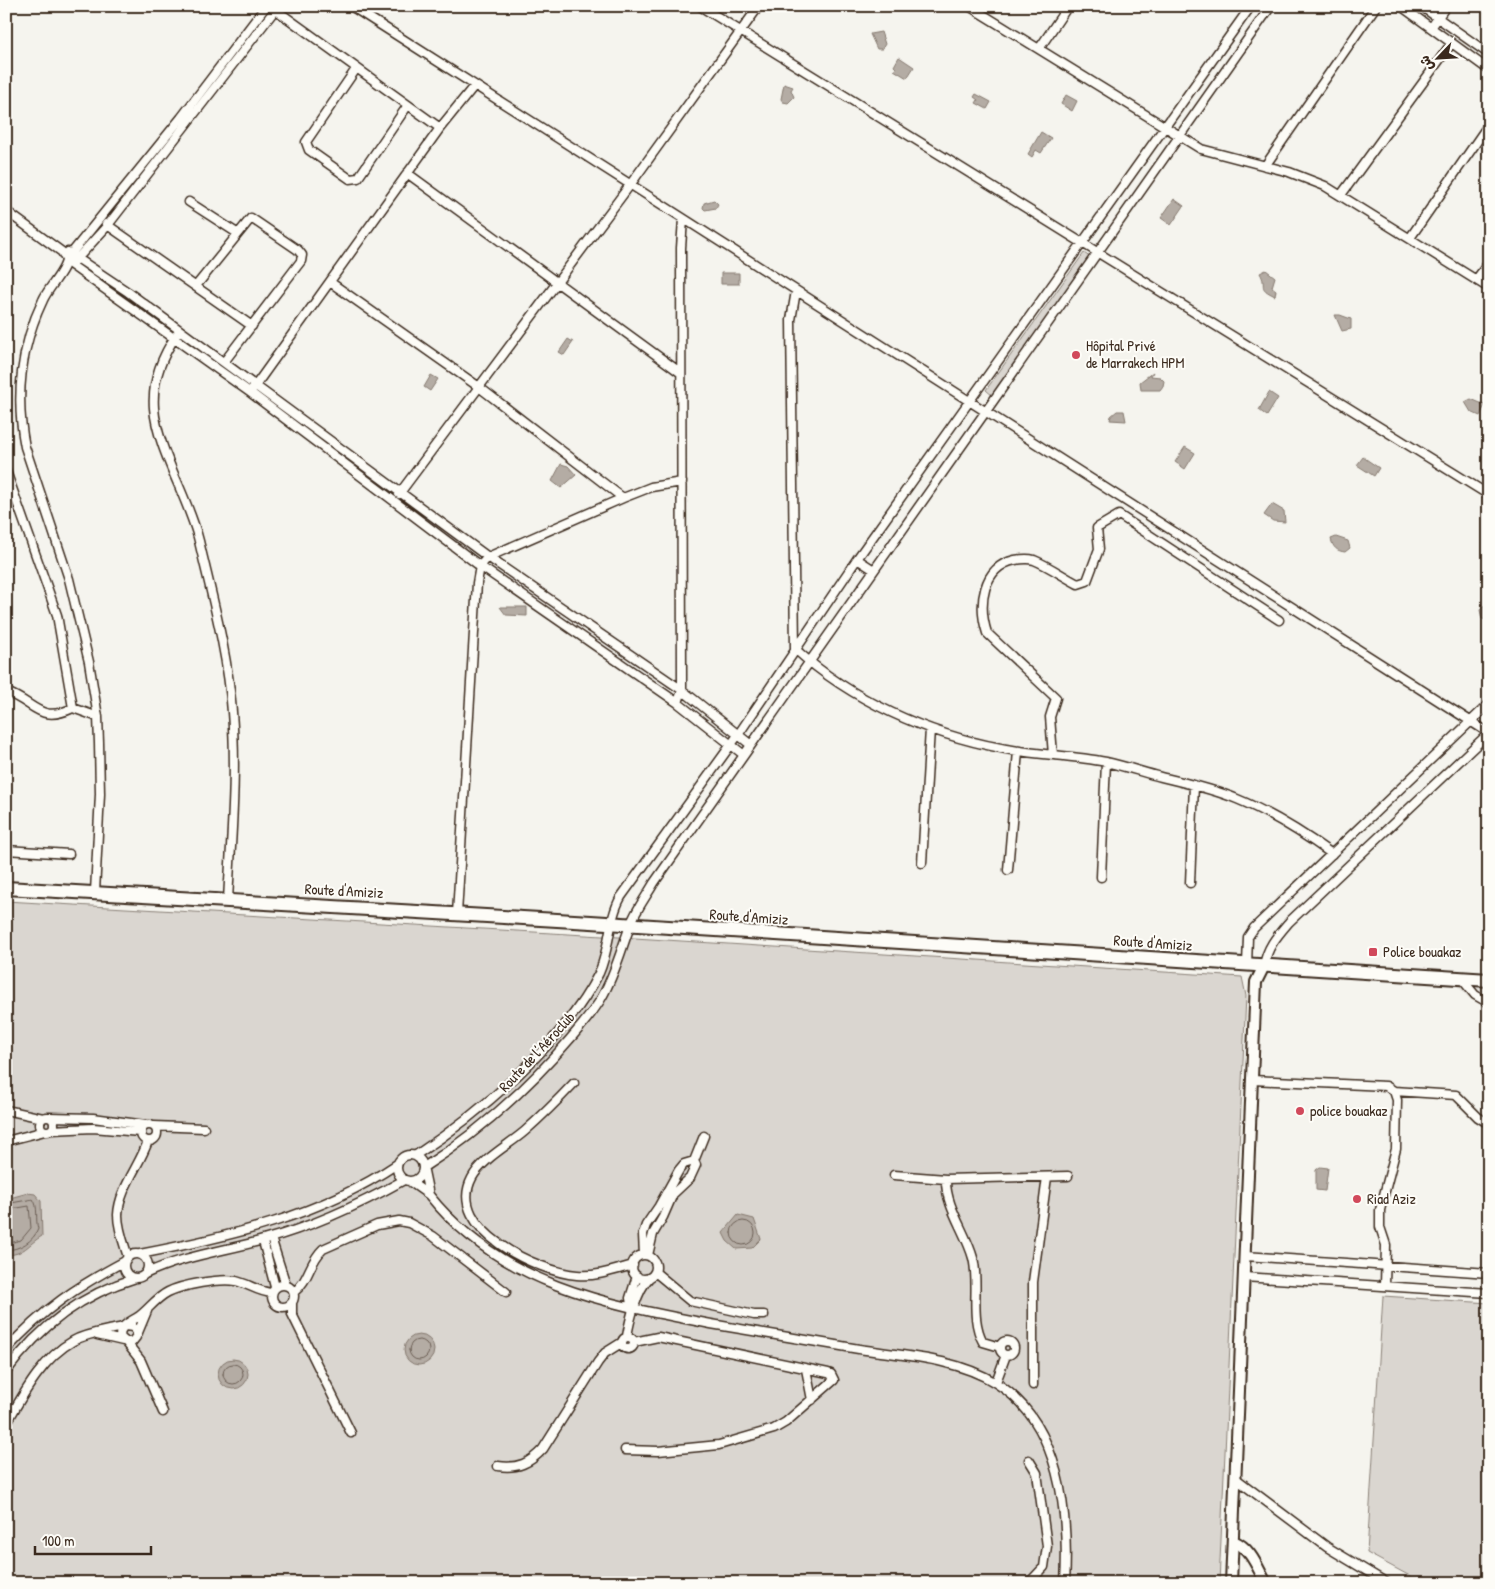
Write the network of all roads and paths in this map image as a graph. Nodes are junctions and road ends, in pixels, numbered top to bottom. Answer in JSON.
{"nodes":[{"id":1,"x":266,"y":6,"type":"edge"},
{"id":2,"x":351,"y":6,"type":"edge"},
{"id":3,"x":700,"y":6,"type":"edge"},
{"id":4,"x":759,"y":6,"type":"edge"},
{"id":5,"x":969,"y":6,"type":"edge"},
{"id":6,"x":1068,"y":6,"type":"edge"},
{"id":7,"x":1250,"y":6,"type":"edge"},
{"id":8,"x":1272,"y":6,"type":"edge"},
{"id":9,"x":1376,"y":6,"type":"edge"},
{"id":10,"x":1401,"y":6,"type":"edge"},
{"id":11,"x":1421,"y":6,"type":"edge"},
{"id":12,"x":1446,"y":6,"type":"edge"},
{"id":13,"x":275,"y":7,"type":"edge"},
{"id":14,"x":1437,"y":18,"type":"junction"},
{"id":15,"x":1431,"y":28,"type":"junction"},
{"id":16,"x":741,"y":31,"type":"junction"},
{"id":17,"x":1451,"y":44,"type":"junction"},
{"id":18,"x":1039,"y":49,"type":"junction"},
{"id":19,"x":1489,"y":54,"type":"edge"},
{"id":20,"x":356,"y":69,"type":"junction"},
{"id":21,"x":1489,"y":70,"type":"edge"},
{"id":22,"x":474,"y":86,"type":"junction"},
{"id":23,"x":408,"y":105,"type":"junction"},
{"id":24,"x":1489,"y":124,"type":"edge"},
{"id":25,"x":1165,"y":127,"type":"junction"},
{"id":26,"x":440,"y":128,"type":"junction"},
{"id":27,"x":1180,"y":137,"type":"junction"},
{"id":28,"x":1265,"y":166,"type":"junction"},
{"id":29,"x":407,"y":173,"type":"junction"},
{"id":30,"x":630,"y":185,"type":"junction"},
{"id":31,"x":1341,"y":195,"type":"junction"},
{"id":32,"x":189,"y":202,"type":"dead end"},
{"id":33,"x":6,"y":211,"type":"edge"},
{"id":34,"x":684,"y":219,"type":"junction"},
{"id":35,"x":100,"y":220,"type":"junction"},
{"id":36,"x":108,"y":226,"type":"junction"},
{"id":37,"x":236,"y":233,"type":"junction"},
{"id":38,"x":1410,"y":238,"type":"junction"},
{"id":39,"x":1084,"y":242,"type":"junction"},
{"id":40,"x":62,"y":252,"type":"junction"},
{"id":41,"x":1100,"y":252,"type":"junction"},
{"id":42,"x":71,"y":253,"type":"junction"},
{"id":43,"x":78,"y":258,"type":"junction"},
{"id":44,"x":1489,"y":262,"type":"edge"},
{"id":45,"x":67,"y":264,"type":"junction"},
{"id":46,"x":1476,"y":280,"type":"junction"},
{"id":47,"x":330,"y":282,"type":"junction"},
{"id":48,"x":556,"y":282,"type":"junction"},
{"id":49,"x":196,"y":286,"type":"junction"},
{"id":50,"x":1489,"y":288,"type":"edge"},
{"id":51,"x":796,"y":291,"type":"junction"},
{"id":52,"x":252,"y":326,"type":"junction"},
{"id":53,"x":180,"y":330,"type":"junction"},
{"id":54,"x":174,"y":338,"type":"junction"},
{"id":55,"x":224,"y":362,"type":"junction"},
{"id":56,"x":682,"y":374,"type":"junction"},
{"id":57,"x":256,"y":385,"type":"junction"},
{"id":58,"x":479,"y":387,"type":"junction"},
{"id":59,"x":251,"y":393,"type":"junction"},
{"id":60,"x":970,"y":402,"type":"junction"},
{"id":61,"x":985,"y":412,"type":"junction"},
{"id":62,"x":6,"y":472,"type":"edge"},
{"id":63,"x":682,"y":482,"type":"junction"},
{"id":64,"x":401,"y":491,"type":"junction"},
{"id":65,"x":1489,"y":495,"type":"edge"},
{"id":66,"x":623,"y":498,"type":"junction"},
{"id":67,"x":395,"y":500,"type":"junction"},
{"id":68,"x":488,"y":557,"type":"junction"},
{"id":69,"x":857,"y":559,"type":"junction"},
{"id":70,"x":480,"y":566,"type":"junction"},
{"id":71,"x":874,"y":570,"type":"junction"},
{"id":72,"x":1279,"y":620,"type":"dead end"},
{"id":73,"x":795,"y":649,"type":"junction"},
{"id":74,"x":810,"y":663,"type":"junction"},
{"id":75,"x":682,"y":690,"type":"junction"},
{"id":76,"x":6,"y":692,"type":"edge"},
{"id":77,"x":678,"y":703,"type":"junction"},
{"id":78,"x":1489,"y":704,"type":"edge"},
{"id":79,"x":73,"y":708,"type":"junction"},
{"id":80,"x":98,"y":717,"type":"junction"},
{"id":81,"x":1471,"y":721,"type":"junction"},
{"id":82,"x":930,"y":729,"type":"junction"},
{"id":83,"x":1489,"y":733,"type":"edge"},
{"id":84,"x":738,"y":735,"type":"junction"},
{"id":85,"x":731,"y":745,"type":"junction"},
{"id":86,"x":752,"y":745,"type":"junction"},
{"id":87,"x":1018,"y":751,"type":"junction"},
{"id":88,"x":744,"y":755,"type":"junction"},
{"id":89,"x":1053,"y":755,"type":"junction"},
{"id":90,"x":1106,"y":762,"type":"junction"},
{"id":91,"x":1194,"y":785,"type":"junction"},
{"id":92,"x":6,"y":850,"type":"edge"},
{"id":93,"x":69,"y":854,"type":"dead end"},
{"id":94,"x":1332,"y":854,"type":"junction"},
{"id":95,"x":922,"y":863,"type":"dead end"},
{"id":96,"x":1008,"y":870,"type":"dead end"},
{"id":97,"x":1101,"y":877,"type":"dead end"},
{"id":98,"x":1190,"y":883,"type":"dead end"},
{"id":99,"x":6,"y":888,"type":"edge"},
{"id":100,"x":95,"y":892,"type":"junction"},
{"id":101,"x":228,"y":901,"type":"junction"},
{"id":102,"x":457,"y":914,"type":"junction"},
{"id":103,"x":612,"y":924,"type":"junction"},
{"id":104,"x":630,"y":925,"type":"junction"},
{"id":105,"x":1247,"y":966,"type":"junction"},
{"id":106,"x":1264,"y":966,"type":"junction"},
{"id":107,"x":1461,"y":978,"type":"junction"},
{"id":108,"x":1489,"y":980,"type":"edge"},
{"id":109,"x":1256,"y":982,"type":"junction"},
{"id":110,"x":1489,"y":1003,"type":"edge"},
{"id":111,"x":1252,"y":1080,"type":"junction"},
{"id":112,"x":574,"y":1084,"type":"dead end"},
{"id":113,"x":1394,"y":1091,"type":"junction"},
{"id":114,"x":6,"y":1110,"type":"edge"},
{"id":115,"x":46,"y":1118,"type":"junction"},
{"id":116,"x":1489,"y":1124,"type":"edge"},
{"id":117,"x":150,"y":1126,"type":"junction"},
{"id":118,"x":204,"y":1128,"type":"dead end"},
{"id":119,"x":48,"y":1130,"type":"junction"},
{"id":120,"x":140,"y":1132,"type":"junction"},
{"id":121,"x":704,"y":1136,"type":"dead end"},
{"id":122,"x":6,"y":1141,"type":"edge"},
{"id":123,"x":148,"y":1141,"type":"junction"},
{"id":124,"x":416,"y":1155,"type":"junction"},
{"id":125,"x":694,"y":1161,"type":"junction"},
{"id":126,"x":397,"y":1164,"type":"junction"},
{"id":127,"x":424,"y":1169,"type":"junction"},
{"id":128,"x":894,"y":1175,"type":"dead end"},
{"id":129,"x":1068,"y":1176,"type":"dead end"},
{"id":130,"x":1047,"y":1177,"type":"junction"},
{"id":131,"x":946,"y":1179,"type":"junction"},
{"id":132,"x":407,"y":1180,"type":"junction"},
{"id":133,"x":429,"y":1195,"type":"junction"},
{"id":134,"x":267,"y":1239,"type":"junction"},
{"id":135,"x":646,"y":1255,"type":"junction"},
{"id":136,"x":1245,"y":1256,"type":"junction"},
{"id":137,"x":132,"y":1257,"type":"junction"},
{"id":138,"x":633,"y":1265,"type":"junction"},
{"id":139,"x":1385,"y":1267,"type":"junction"},
{"id":140,"x":655,"y":1272,"type":"junction"},
{"id":141,"x":1489,"y":1273,"type":"edge"},
{"id":142,"x":145,"y":1274,"type":"junction"},
{"id":143,"x":637,"y":1276,"type":"junction"},
{"id":144,"x":1244,"y":1277,"type":"junction"},
{"id":145,"x":136,"y":1278,"type":"junction"},
{"id":146,"x":649,"y":1278,"type":"junction"},
{"id":147,"x":286,"y":1284,"type":"junction"},
{"id":148,"x":1385,"y":1286,"type":"junction"},
{"id":149,"x":274,"y":1290,"type":"junction"},
{"id":150,"x":294,"y":1292,"type":"junction"},
{"id":151,"x":506,"y":1292,"type":"dead end"},
{"id":152,"x":1489,"y":1293,"type":"edge"},
{"id":153,"x":292,"y":1304,"type":"junction"},
{"id":154,"x":282,"y":1307,"type":"junction"},
{"id":155,"x":632,"y":1308,"type":"junction"},
{"id":156,"x":147,"y":1311,"type":"junction"},
{"id":157,"x":292,"y":1314,"type":"junction"},
{"id":158,"x":764,"y":1315,"type":"dead end"},
{"id":159,"x":124,"y":1327,"type":"junction"},
{"id":160,"x":95,"y":1335,"type":"junction"},
{"id":161,"x":137,"y":1336,"type":"junction"},
{"id":162,"x":627,"y":1336,"type":"junction"},
{"id":163,"x":125,"y":1341,"type":"junction"},
{"id":164,"x":634,"y":1342,"type":"junction"},
{"id":165,"x":621,"y":1343,"type":"junction"},
{"id":166,"x":1000,"y":1347,"type":"junction"},
{"id":167,"x":1032,"y":1347,"type":"junction"},
{"id":168,"x":1014,"y":1348,"type":"junction"},
{"id":169,"x":6,"y":1350,"type":"edge"},
{"id":170,"x":1006,"y":1355,"type":"junction"},
{"id":171,"x":141,"y":1361,"type":"junction"},
{"id":172,"x":806,"y":1369,"type":"junction"},
{"id":173,"x":6,"y":1372,"type":"edge"},
{"id":174,"x":996,"y":1382,"type":"junction"},
{"id":175,"x":1033,"y":1385,"type":"dead end"},
{"id":176,"x":812,"y":1400,"type":"junction"},
{"id":177,"x":163,"y":1412,"type":"dead end"},
{"id":178,"x":9,"y":1418,"type":"dead end"},
{"id":179,"x":351,"y":1433,"type":"dead end"},
{"id":180,"x":625,"y":1450,"type":"dead end"},
{"id":181,"x":1029,"y":1460,"type":"dead end"},
{"id":182,"x":498,"y":1466,"type":"dead end"},
{"id":183,"x":1235,"y":1478,"type":"junction"},
{"id":184,"x":1233,"y":1541,"type":"junction"},
{"id":185,"x":1029,"y":1583,"type":"edge"},
{"id":186,"x":1065,"y":1583,"type":"edge"},
{"id":187,"x":1231,"y":1583,"type":"edge"},
{"id":188,"x":1266,"y":1583,"type":"edge"},
{"id":189,"x":1387,"y":1583,"type":"edge"}],
"edges":[{"from":1,"to":35,"type":"street"},
{"from":2,"to":22,"type":"street"},
{"from":3,"to":16,"type":"street"},
{"from":4,"to":16,"type":"street"},
{"from":5,"to":18,"type":"street"},
{"from":6,"to":18,"type":"street"},
{"from":7,"to":25,"type":"street","name":"Route de l’Aéroclub"},
{"from":8,"to":27,"type":"street","name":"Route de l’Aéroclub"},
{"from":9,"to":28,"type":"street"},
{"from":10,"to":15,"type":"street"},
{"from":11,"to":14,"type":"street"},
{"from":12,"to":14,"type":"street"},
{"from":13,"to":20,"type":"street"},
{"from":13,"to":36,"type":"street"},
{"from":14,"to":15,"type":"street"},
{"from":14,"to":19,"type":"street"},
{"from":15,"to":17,"type":"street"},
{"from":16,"to":30,"type":"street"},
{"from":16,"to":39,"type":"street"},
{"from":17,"to":21,"type":"street"},
{"from":17,"to":31,"type":"street"},
{"from":18,"to":25,"type":"street"},
{"from":20,"to":23,"type":"street"},
{"from":20,"to":23,"type":"street"},
{"from":22,"to":26,"type":"street"},
{"from":22,"to":30,"type":"street"},
{"from":23,"to":26,"type":"street"},
{"from":24,"to":38,"type":"street"},
{"from":25,"to":27,"type":"street"},
{"from":25,"to":39,"type":"street","name":"Route de l’Aéroclub"},
{"from":26,"to":29,"type":"street"},
{"from":27,"to":28,"type":"street"},
{"from":27,"to":41,"type":"street","name":"Route de l’Aéroclub"},
{"from":28,"to":31,"type":"street"},
{"from":29,"to":47,"type":"street"},
{"from":29,"to":48,"type":"street"},
{"from":30,"to":34,"type":"street"},
{"from":30,"to":48,"type":"street"},
{"from":31,"to":38,"type":"street"},
{"from":32,"to":37,"type":"street"},
{"from":33,"to":40,"type":"street"},
{"from":34,"to":51,"type":"street"},
{"from":34,"to":56,"type":"street"},
{"from":35,"to":36,"type":"street"},
{"from":35,"to":42,"type":"street"},
{"from":36,"to":43,"type":"street"},
{"from":36,"to":49,"type":"street"},
{"from":37,"to":49,"type":"street"},
{"from":37,"to":52,"type":"street"},
{"from":38,"to":46,"type":"street"},
{"from":39,"to":41,"type":"street"},
{"from":39,"to":60,"type":"street","name":"Route de l’Aéroclub"},
{"from":40,"to":42,"type":"street"},
{"from":40,"to":45,"type":"street"},
{"from":41,"to":61,"type":"street","name":"Route de l’Aéroclub"},
{"from":41,"to":65,"type":"street"},
{"from":42,"to":43,"type":"street"},
{"from":42,"to":45,"type":"street"},
{"from":43,"to":45,"type":"street"},
{"from":43,"to":53,"type":"street"},
{"from":44,"to":46,"type":"street"},
{"from":45,"to":54,"type":"street"},
{"from":45,"to":80,"type":"street"},
{"from":46,"to":50,"type":"street"},
{"from":47,"to":57,"type":"street"},
{"from":47,"to":58,"type":"street"},
{"from":48,"to":56,"type":"street"},
{"from":48,"to":58,"type":"street"},
{"from":49,"to":52,"type":"street"},
{"from":51,"to":60,"type":"street"},
{"from":51,"to":73,"type":"street"},
{"from":52,"to":55,"type":"street"},
{"from":53,"to":54,"type":"street"},
{"from":53,"to":55,"type":"street"},
{"from":54,"to":59,"type":"street"},
{"from":54,"to":101,"type":"street"},
{"from":55,"to":57,"type":"street"},
{"from":56,"to":63,"type":"street"},
{"from":57,"to":59,"type":"street"},
{"from":57,"to":64,"type":"street"},
{"from":58,"to":64,"type":"street"},
{"from":58,"to":66,"type":"street"},
{"from":59,"to":67,"type":"street"},
{"from":60,"to":61,"type":"street"},
{"from":60,"to":69,"type":"street","name":"Route de l’Aéroclub"},
{"from":61,"to":71,"type":"street","name":"Route de l’Aéroclub"},
{"from":61,"to":81,"type":"street"},
{"from":62,"to":79,"type":"street"},
{"from":63,"to":66,"type":"street"},
{"from":63,"to":75,"type":"street"},
{"from":64,"to":67,"type":"street"},
{"from":64,"to":68,"type":"street"},
{"from":66,"to":68,"type":"street"},
{"from":67,"to":70,"type":"street"},
{"from":68,"to":70,"type":"street"},
{"from":68,"to":75,"type":"street"},
{"from":69,"to":71,"type":"street"},
{"from":69,"to":73,"type":"street","name":"Route de l’Aéroclub"},
{"from":70,"to":77,"type":"street"},
{"from":70,"to":102,"type":"street"},
{"from":71,"to":74,"type":"street","name":"Route de l’Aéroclub"},
{"from":72,"to":89,"type":"street"},
{"from":73,"to":74,"type":"street"},
{"from":73,"to":84,"type":"street","name":"Route de l’Aéroclub"},
{"from":74,"to":82,"type":"street"},
{"from":74,"to":86,"type":"street","name":"Route de l’Aéroclub"},
{"from":75,"to":77,"type":"street"},
{"from":75,"to":84,"type":"street"},
{"from":76,"to":79,"type":"street"},
{"from":77,"to":85,"type":"street"},
{"from":78,"to":81,"type":"street"},
{"from":79,"to":80,"type":"street"},
{"from":80,"to":100,"type":"street"},
{"from":81,"to":83,"type":"street"},
{"from":81,"to":94,"type":"street"},
{"from":82,"to":87,"type":"street"},
{"from":82,"to":95,"type":"street"},
{"from":83,"to":106,"type":"street"},
{"from":84,"to":85,"type":"street","name":"Route de l’Aéroclub"},
{"from":84,"to":86,"type":"street"},
{"from":85,"to":88,"type":"street"},
{"from":85,"to":103,"type":"street","name":"Route de l’Aéroclub"},
{"from":86,"to":88,"type":"street","name":"Route de l’Aéroclub"},
{"from":87,"to":89,"type":"street"},
{"from":87,"to":96,"type":"street"},
{"from":88,"to":104,"type":"street","name":"Route de l’Aéroclub"},
{"from":89,"to":90,"type":"street"},
{"from":90,"to":91,"type":"street"},
{"from":90,"to":97,"type":"street"},
{"from":91,"to":94,"type":"street"},
{"from":91,"to":98,"type":"street"},
{"from":92,"to":93,"type":"street"},
{"from":94,"to":105,"type":"street"},
{"from":99,"to":100,"type":"main road","name":"Route d'Amiziz"},
{"from":100,"to":101,"type":"main road","name":"Route d'Amiziz"},
{"from":101,"to":102,"type":"main road","name":"Route d'Amiziz"},
{"from":102,"to":103,"type":"main road","name":"Route d'Amiziz"},
{"from":103,"to":104,"type":"main road","name":"Route d'Amiziz"},
{"from":103,"to":124,"type":"street","name":"Route de l’Aéroclub"},
{"from":104,"to":105,"type":"main road","name":"Route d'Amiziz"},
{"from":104,"to":127,"type":"street","name":"Route de l’Aéroclub"},
{"from":105,"to":106,"type":"main road","name":"Route d'Amiziz"},
{"from":105,"to":109,"type":"street"},
{"from":106,"to":107,"type":"main road","name":"Route d'Amiziz"},
{"from":106,"to":109,"type":"street"},
{"from":107,"to":108,"type":"main road","name":"Route d'Amiziz"},
{"from":107,"to":110,"type":"street"},
{"from":109,"to":111,"type":"street"},
{"from":111,"to":113,"type":"street"},
{"from":111,"to":136,"type":"street"},
{"from":112,"to":138,"type":"street"},
{"from":113,"to":116,"type":"street"},
{"from":113,"to":139,"type":"street"},
{"from":114,"to":115,"type":"street"},
{"from":115,"to":117,"type":"street"},
{"from":115,"to":119,"type":"street"},
{"from":115,"to":119,"type":"street"},
{"from":117,"to":118,"type":"street"},
{"from":117,"to":120,"type":"street"},
{"from":117,"to":123,"type":"street"},
{"from":119,"to":120,"type":"street"},
{"from":119,"to":122,"type":"street"},
{"from":120,"to":123,"type":"street"},
{"from":121,"to":125,"type":"street"},
{"from":123,"to":137,"type":"street"},
{"from":124,"to":126,"type":"street"},
{"from":124,"to":127,"type":"street"},
{"from":125,"to":135,"type":"street"},
{"from":125,"to":135,"type":"street"},
{"from":126,"to":132,"type":"street"},
{"from":126,"to":137,"type":"street"},
{"from":127,"to":132,"type":"street"},
{"from":127,"to":133,"type":"street"},
{"from":128,"to":131,"type":"street"},
{"from":129,"to":130,"type":"street"},
{"from":130,"to":131,"type":"street"},
{"from":130,"to":167,"type":"street"},
{"from":131,"to":166,"type":"street"},
{"from":132,"to":133,"type":"street"},
{"from":132,"to":134,"type":"street"},
{"from":133,"to":155,"type":"street"},
{"from":134,"to":142,"type":"street"},
{"from":134,"to":147,"type":"street"},
{"from":134,"to":149,"type":"street"},
{"from":135,"to":138,"type":"street"},
{"from":135,"to":140,"type":"street"},
{"from":136,"to":139,"type":"street"},
{"from":136,"to":144,"type":"street"},
{"from":137,"to":142,"type":"street"},
{"from":137,"to":145,"type":"street"},
{"from":137,"to":169,"type":"street"},
{"from":138,"to":143,"type":"street"},
{"from":139,"to":141,"type":"street"},
{"from":139,"to":148,"type":"street"},
{"from":140,"to":146,"type":"street"},
{"from":140,"to":158,"type":"street"},
{"from":142,"to":145,"type":"street"},
{"from":143,"to":146,"type":"street"},
{"from":143,"to":155,"type":"street"},
{"from":144,"to":148,"type":"street"},
{"from":144,"to":183,"type":"street"},
{"from":145,"to":173,"type":"street"},
{"from":146,"to":155,"type":"street"},
{"from":147,"to":149,"type":"street"},
{"from":147,"to":150,"type":"street"},
{"from":148,"to":152,"type":"street"},
{"from":149,"to":154,"type":"street"},
{"from":149,"to":156,"type":"street"},
{"from":150,"to":151,"type":"street"},
{"from":150,"to":153,"type":"street"},
{"from":153,"to":154,"type":"street"},
{"from":153,"to":157,"type":"street"},
{"from":154,"to":157,"type":"street"},
{"from":155,"to":162,"type":"street"},
{"from":155,"to":174,"type":"street"},
{"from":156,"to":159,"type":"street"},
{"from":156,"to":161,"type":"street"},
{"from":157,"to":179,"type":"street"},
{"from":159,"to":160,"type":"street"},
{"from":159,"to":161,"type":"street"},
{"from":159,"to":163,"type":"street"},
{"from":160,"to":163,"type":"street"},
{"from":160,"to":178,"type":"street"},
{"from":161,"to":163,"type":"street"},
{"from":161,"to":171,"type":"street"},
{"from":162,"to":164,"type":"street"},
{"from":162,"to":165,"type":"street"},
{"from":163,"to":171,"type":"street"},
{"from":164,"to":165,"type":"street"},
{"from":164,"to":172,"type":"street"},
{"from":165,"to":182,"type":"street"},
{"from":166,"to":168,"type":"street"},
{"from":166,"to":170,"type":"street"},
{"from":167,"to":168,"type":"street"},
{"from":167,"to":175,"type":"street"},
{"from":168,"to":170,"type":"street"},
{"from":170,"to":174,"type":"street"},
{"from":171,"to":177,"type":"street"},
{"from":172,"to":176,"type":"street"},
{"from":172,"to":176,"type":"street"},
{"from":174,"to":186,"type":"street"},
{"from":176,"to":180,"type":"street"},
{"from":181,"to":185,"type":"street"},
{"from":183,"to":184,"type":"street"},
{"from":183,"to":189,"type":"street"},
{"from":184,"to":187,"type":"street"},
{"from":184,"to":188,"type":"street"}]}
